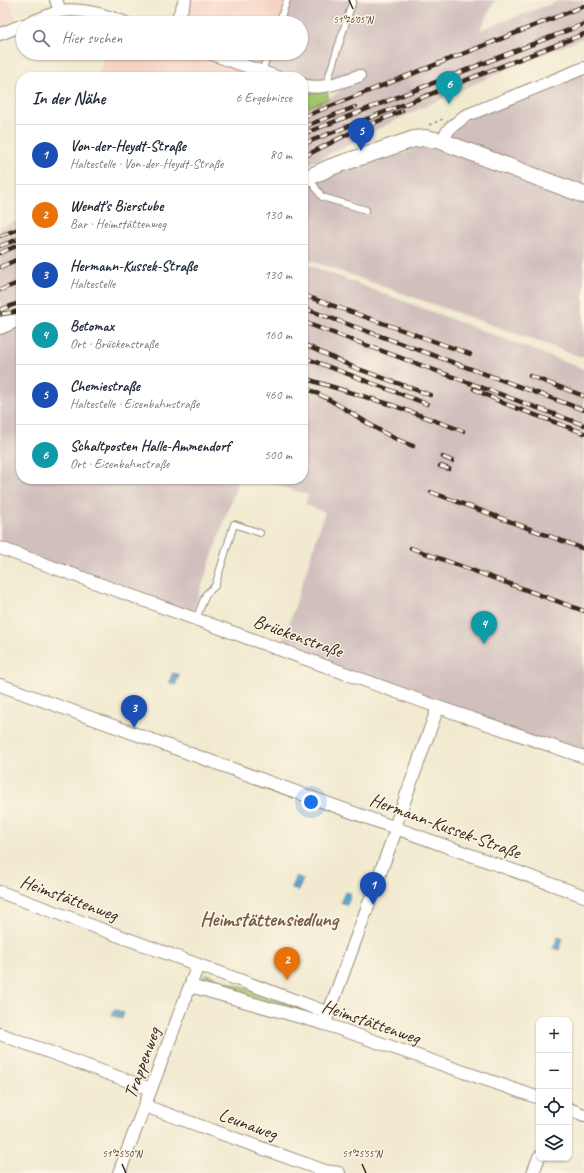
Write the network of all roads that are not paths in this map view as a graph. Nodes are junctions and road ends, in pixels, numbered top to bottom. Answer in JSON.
{"nodes":[{"id":1,"x":184,"y":0,"type":"edge"},
{"id":2,"x":286,"y":0,"type":"edge"},
{"id":3,"x":353,"y":0,"type":"edge"},
{"id":4,"x":58,"y":6,"type":"edge"},
{"id":5,"x":41,"y":16,"type":"edge"},
{"id":6,"x":106,"y":16,"type":"edge"},
{"id":7,"x":178,"y":16,"type":"edge"},
{"id":8,"x":281,"y":16,"type":"edge"},
{"id":9,"x":16,"y":28,"type":"edge"},
{"id":10,"x":0,"y":34,"type":"edge"},
{"id":11,"x":229,"y":60,"type":"edge"},
{"id":12,"x":266,"y":60,"type":"edge"},
{"id":13,"x":584,"y":68,"type":"edge"},
{"id":14,"x":262,"y":72,"type":"joint"},
{"id":15,"x":359,"y":76,"type":"dead end"},
{"id":16,"x":326,"y":85,"type":"junction"},
{"id":17,"x":308,"y":86,"type":"edge"},
{"id":18,"x":441,"y":142,"type":"junction"},
{"id":19,"x":308,"y":177,"type":"edge"},
{"id":20,"x":308,"y":180,"type":"edge"},
{"id":21,"x":584,"y":195,"type":"edge"},
{"id":22,"x":366,"y":210,"type":"dead end"},
{"id":23,"x":16,"y":320,"type":"edge"},
{"id":24,"x":0,"y":326,"type":"edge"},
{"id":25,"x":260,"y":533,"type":"dead end"},
{"id":26,"x":0,"y":548,"type":"edge"},
{"id":27,"x":196,"y":619,"type":"junction"},
{"id":28,"x":0,"y":685,"type":"edge"},
{"id":29,"x":438,"y":707,"type":"junction"},
{"id":30,"x":584,"y":757,"type":"edge"},
{"id":31,"x":396,"y":827,"type":"junction"},
{"id":32,"x":0,"y":892,"type":"edge"},
{"id":33,"x":584,"y":896,"type":"edge"},
{"id":34,"x":198,"y":965,"type":"junction"},
{"id":35,"x":190,"y":986,"type":"junction"},
{"id":36,"x":327,"y":1019,"type":"junction"},
{"id":37,"x":0,"y":1034,"type":"edge"},
{"id":38,"x":150,"y":1089,"type":"junction"},
{"id":39,"x":536,"y":1097,"type":"edge"},
{"id":40,"x":145,"y":1106,"type":"junction"},
{"id":41,"x":572,"y":1110,"type":"edge"},
{"id":42,"x":584,"y":1115,"type":"edge"},
{"id":43,"x":538,"y":1161,"type":"edge"},
{"id":44,"x":119,"y":1173,"type":"edge"},
{"id":45,"x":339,"y":1173,"type":"edge"},
{"id":46,"x":533,"y":1173,"type":"edge"}],
"edges":[{"from":1,"to":7,"type":"street"},
{"from":2,"to":8,"type":"lane"},
{"from":3,"to":16,"type":"lane"},
{"from":4,"to":5,"type":"street"},
{"from":4,"to":6,"type":"street"},
{"from":9,"to":10,"type":"street"},
{"from":11,"to":14,"type":"street"},
{"from":12,"to":14,"type":"lane"},
{"from":13,"to":18,"type":"street"},
{"from":15,"to":16,"type":"street"},
{"from":16,"to":17,"type":"street"},
{"from":18,"to":19,"type":"street"},
{"from":18,"to":21,"type":"street"},
{"from":20,"to":22,"type":"lane"},
{"from":23,"to":24,"type":"street"},
{"from":25,"to":27,"type":"lane"},
{"from":26,"to":27,"type":"street","name":"Brückenstraße"},
{"from":27,"to":29,"type":"street","name":"Brückenstraße"},
{"from":28,"to":31,"type":"street","name":"Hermann-Kussek-Straße"},
{"from":29,"to":30,"type":"street","name":"Brückenstraße"},
{"from":29,"to":31,"type":"street"},
{"from":31,"to":33,"type":"street","name":"Hermann-Kussek-Straße"},
{"from":31,"to":36,"type":"street"},
{"from":32,"to":34,"type":"street","name":"Heimstättenweg"},
{"from":34,"to":35,"type":"street","name":"Trappenweg"},
{"from":34,"to":36,"type":"street","name":"Heimstättenweg"},
{"from":35,"to":36,"type":"street","name":"Heimstättenweg"},
{"from":35,"to":38,"type":"street","name":"Trappenweg"},
{"from":36,"to":39,"type":"street","name":"Heimstättenweg"},
{"from":37,"to":38,"type":"street"},
{"from":38,"to":40,"type":"street","name":"Trappenweg"},
{"from":40,"to":44,"type":"street","name":"Trappenweg"},
{"from":40,"to":45,"type":"street","name":"Leunaweg"},
{"from":41,"to":42,"type":"street"},
{"from":43,"to":46,"type":"street"}]}
